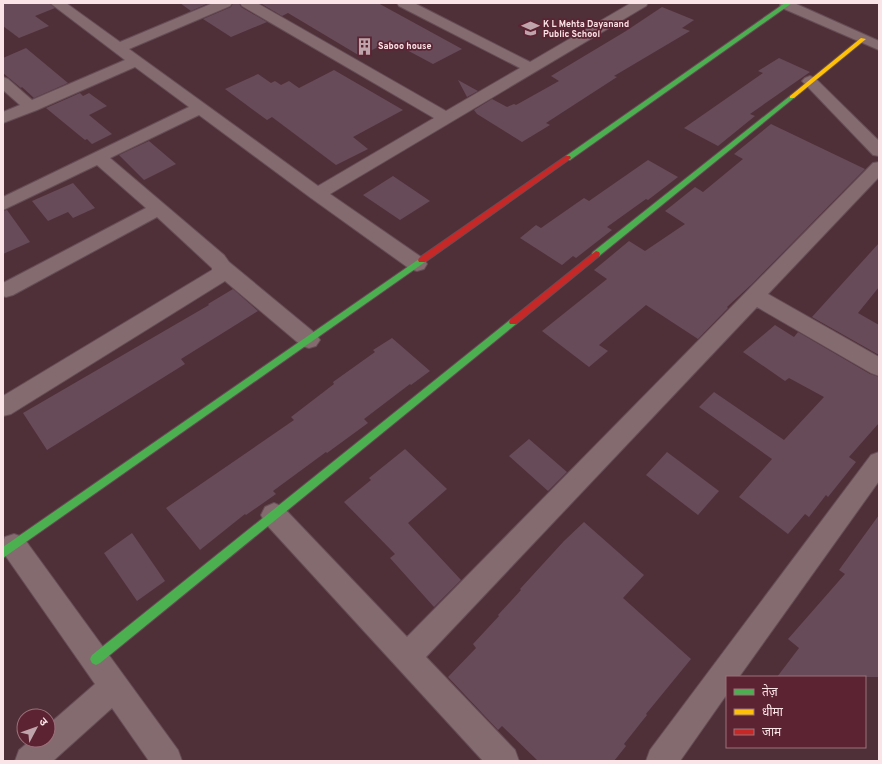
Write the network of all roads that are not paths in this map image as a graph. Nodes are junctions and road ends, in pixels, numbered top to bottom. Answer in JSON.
{"nodes":[{"id":1,"x":225,"y":3,"type":"edge"},
{"id":2,"x":247,"y":3,"type":"edge"},
{"id":3,"x":404,"y":3,"type":"edge"},
{"id":4,"x":641,"y":3,"type":"edge"},
{"id":5,"x":788,"y":4,"type":"edge"},
{"id":6,"x":68,"y":7,"type":"edge"},
{"id":7,"x":862,"y":39,"type":"junction"},
{"id":8,"x":879,"y":46,"type":"edge"},
{"id":9,"x":118,"y":48,"type":"junction"},
{"id":10,"x":136,"y":61,"type":"junction"},
{"id":11,"x":531,"y":68,"type":"junction"},
{"id":12,"x":810,"y":81,"type":"junction"},
{"id":13,"x":3,"y":82,"type":"edge"},
{"id":14,"x":31,"y":107,"type":"junction"},
{"id":15,"x":200,"y":108,"type":"junction"},
{"id":16,"x":3,"y":118,"type":"edge"},
{"id":17,"x":446,"y":118,"type":"junction"},
{"id":18,"x":879,"y":150,"type":"edge"},
{"id":19,"x":98,"y":157,"type":"junction"},
{"id":20,"x":879,"y":167,"type":"edge"},
{"id":21,"x":317,"y":194,"type":"junction"},
{"id":22,"x":3,"y":204,"type":"edge"},
{"id":23,"x":158,"y":209,"type":"junction"},
{"id":24,"x":417,"y":264,"type":"junction"},
{"id":25,"x":222,"y":267,"type":"junction"},
{"id":26,"x":6,"y":290,"type":"dead end"},
{"id":27,"x":755,"y":296,"type":"junction"},
{"id":28,"x":309,"y":340,"type":"junction"},
{"id":29,"x":879,"y":367,"type":"edge"},
{"id":30,"x":3,"y":407,"type":"edge"},
{"id":31,"x":879,"y":462,"type":"edge"},
{"id":32,"x":274,"y":515,"type":"junction"},
{"id":33,"x":8,"y":550,"type":"edge"},
{"id":34,"x":407,"y":657,"type":"junction"},
{"id":35,"x":96,"y":659,"type":"junction"},
{"id":36,"x":114,"y":686,"type":"junction"},
{"id":37,"x":30,"y":761,"type":"edge"},
{"id":38,"x":167,"y":761,"type":"edge"},
{"id":39,"x":504,"y":761,"type":"edge"},
{"id":40,"x":660,"y":761,"type":"edge"}],
"edges":[{"from":1,"to":9,"type":"street"},
{"from":2,"to":17,"type":"street"},
{"from":3,"to":11,"type":"street"},
{"from":4,"to":11,"type":"street"},
{"from":5,"to":7,"type":"street"},
{"from":5,"to":24,"type":"street"},
{"from":6,"to":9,"type":"street"},
{"from":7,"to":8,"type":"street"},
{"from":7,"to":12,"type":"street"},
{"from":9,"to":10,"type":"street"},
{"from":10,"to":14,"type":"street"},
{"from":10,"to":15,"type":"street"},
{"from":11,"to":17,"type":"street"},
{"from":12,"to":18,"type":"street"},
{"from":12,"to":32,"type":"street"},
{"from":13,"to":14,"type":"street"},
{"from":14,"to":16,"type":"street"},
{"from":15,"to":19,"type":"street"},
{"from":15,"to":21,"type":"street"},
{"from":17,"to":21,"type":"street"},
{"from":19,"to":22,"type":"street"},
{"from":19,"to":23,"type":"street"},
{"from":20,"to":27,"type":"street"},
{"from":21,"to":24,"type":"street"},
{"from":23,"to":25,"type":"street"},
{"from":23,"to":26,"type":"street"},
{"from":24,"to":28,"type":"street"},
{"from":25,"to":28,"type":"street"},
{"from":25,"to":30,"type":"street"},
{"from":27,"to":29,"type":"street"},
{"from":27,"to":34,"type":"street"},
{"from":28,"to":33,"type":"street"},
{"from":31,"to":40,"type":"street"},
{"from":32,"to":34,"type":"street"},
{"from":32,"to":35,"type":"street"},
{"from":33,"to":35,"type":"street"},
{"from":34,"to":39,"type":"street"},
{"from":35,"to":36,"type":"street"},
{"from":36,"to":37,"type":"street"},
{"from":36,"to":38,"type":"street"}]}
